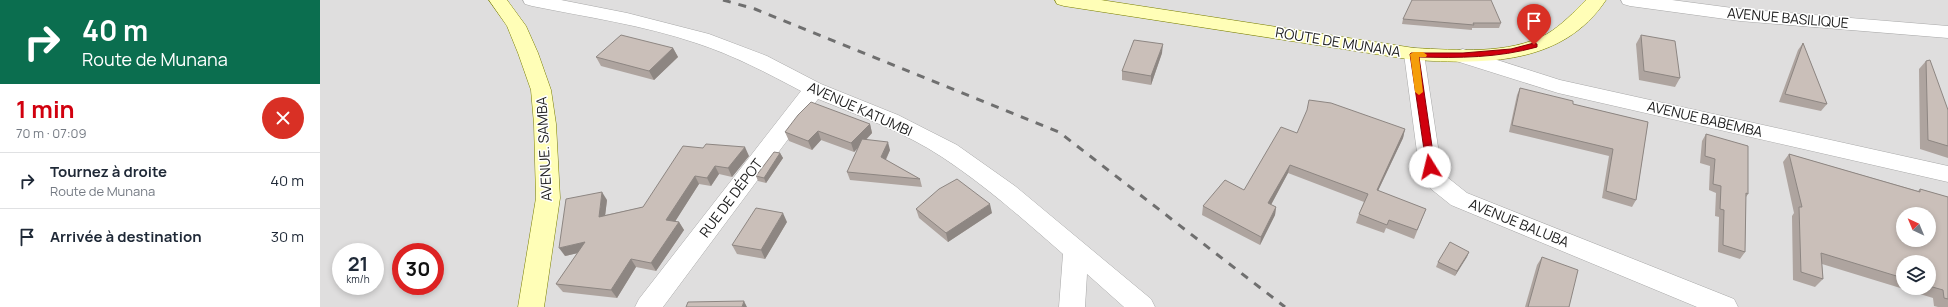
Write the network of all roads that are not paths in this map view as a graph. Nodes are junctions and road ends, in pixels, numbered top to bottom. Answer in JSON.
{"nodes":[{"id":1,"x":498,"y":0,"type":"edge"},
{"id":2,"x":532,"y":0,"type":"edge"},
{"id":3,"x":1064,"y":0,"type":"edge"},
{"id":4,"x":1597,"y":0,"type":"edge"},
{"id":5,"x":1630,"y":0,"type":"edge"},
{"id":6,"x":1948,"y":32,"type":"edge"},
{"id":7,"x":1414,"y":54,"type":"junction"},
{"id":8,"x":1463,"y":56,"type":"junction"},
{"id":9,"x":814,"y":89,"type":"junction"},
{"id":10,"x":1948,"y":174,"type":"edge"},
{"id":11,"x":1076,"y":249,"type":"junction"},
{"id":12,"x":531,"y":307,"type":"edge"},
{"id":13,"x":648,"y":307,"type":"edge"},
{"id":14,"x":1072,"y":307,"type":"edge"},
{"id":15,"x":1142,"y":307,"type":"edge"},
{"id":16,"x":1725,"y":307,"type":"edge"}],
"edges":[{"from":1,"to":12,"type":"main road","name":"AVENUE. SAMBA"},
{"from":2,"to":9,"type":"street","name":"AVENUE KATUMBI"},
{"from":3,"to":7,"type":"main road","name":"ROUTE DE MUNANA"},
{"from":4,"to":8,"type":"main road","name":"ROUTE DE MUNANA"},
{"from":5,"to":6,"type":"street","name":"AVENUE BASILIQUE"},
{"from":7,"to":8,"type":"main road","name":"ROUTE DE MUNANA"},
{"from":7,"to":16,"type":"street","name":"AVENUE BALUBA"},
{"from":8,"to":10,"type":"street","name":"AVENUE BABEMBA"},
{"from":9,"to":11,"type":"street","name":"AVENUE KATUMBI"},
{"from":9,"to":13,"type":"street","name":"RUE DE DÉPOT"},
{"from":11,"to":14,"type":"street"},
{"from":11,"to":15,"type":"street","name":"AVENUE KATUMBI"}]}
